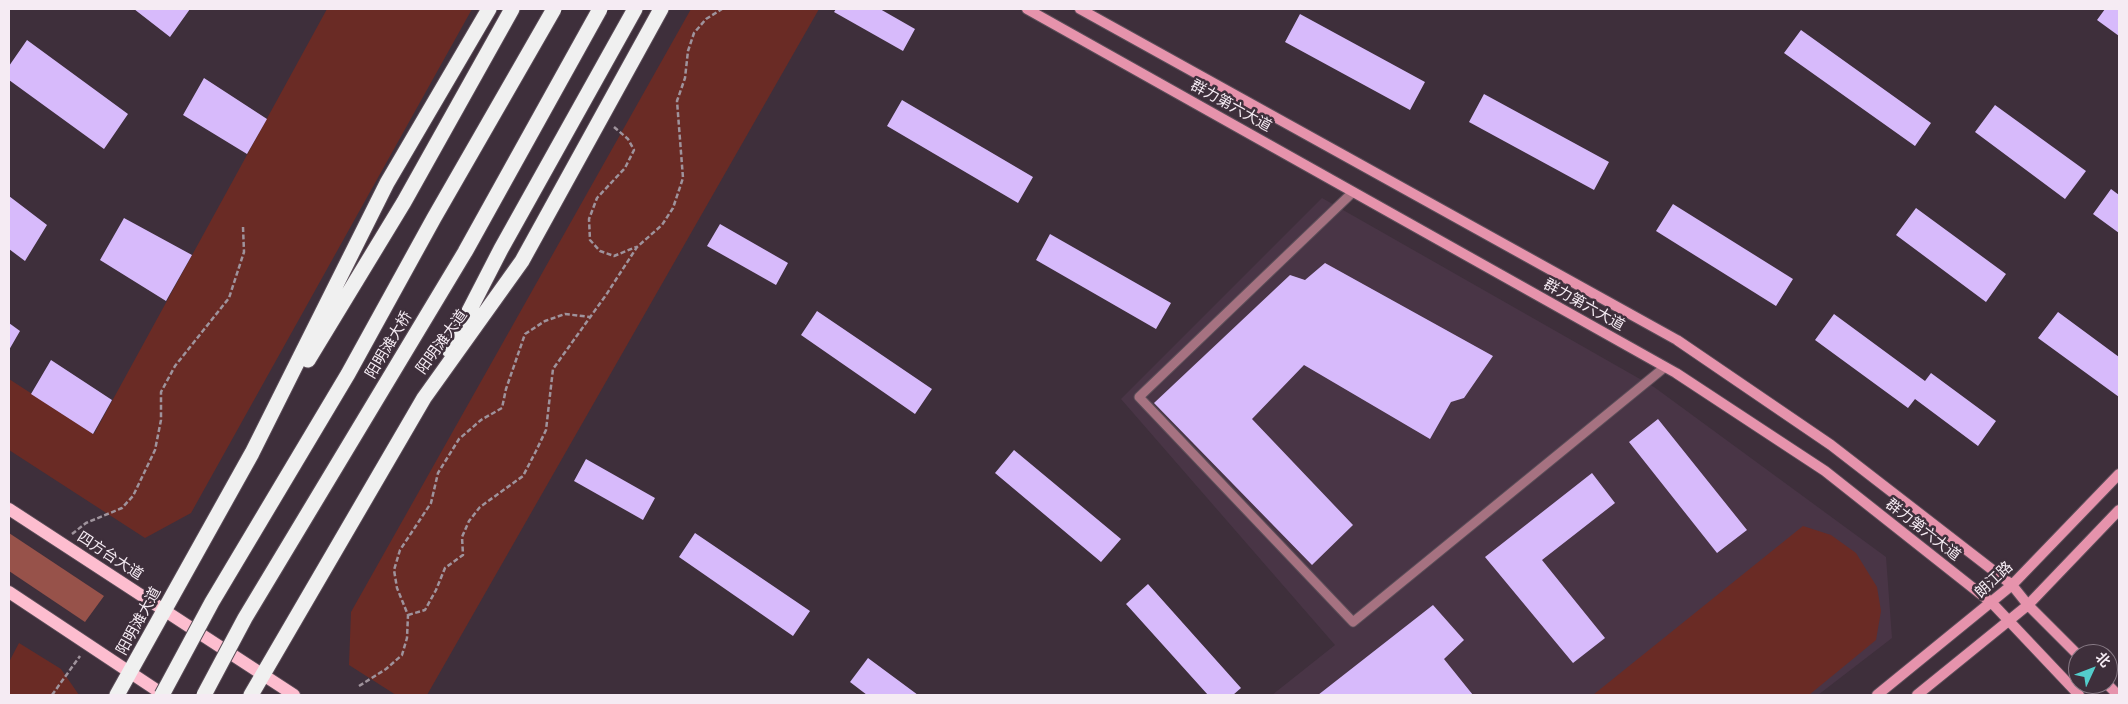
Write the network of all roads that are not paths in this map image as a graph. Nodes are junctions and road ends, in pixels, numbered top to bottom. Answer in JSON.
{"nodes":[{"id":1,"x":489,"y":9,"type":"edge"},
{"id":2,"x":512,"y":9,"type":"edge"},
{"id":3,"x":554,"y":9,"type":"edge"},
{"id":4,"x":600,"y":9,"type":"edge"},
{"id":5,"x":635,"y":9,"type":"edge"},
{"id":6,"x":661,"y":9,"type":"edge"},
{"id":7,"x":1027,"y":9,"type":"edge"},
{"id":8,"x":1080,"y":9,"type":"edge"},
{"id":9,"x":1353,"y":192,"type":"junction"},
{"id":10,"x":1666,"y":367,"type":"junction"},
{"id":11,"x":424,"y":398,"type":"junction"},
{"id":12,"x":252,"y":453,"type":"junction"},
{"id":13,"x":2119,"y":474,"type":"edge"},
{"id":14,"x":9,"y":509,"type":"edge"},
{"id":15,"x":2119,"y":510,"type":"edge"},
{"id":16,"x":2012,"y":585,"type":"junction"},
{"id":17,"x":9,"y":592,"type":"edge"},
{"id":18,"x":1992,"y":603,"type":"junction"},
{"id":19,"x":2028,"y":605,"type":"junction"},
{"id":20,"x":164,"y":611,"type":"junction"},
{"id":21,"x":2009,"y":622,"type":"junction"},
{"id":22,"x":2068,"y":645,"type":"edge"},
{"id":23,"x":130,"y":672,"type":"junction"},
{"id":24,"x":263,"y":675,"type":"junction"},
{"id":25,"x":117,"y":695,"type":"edge"},
{"id":26,"x":163,"y":695,"type":"edge"},
{"id":27,"x":204,"y":695,"type":"edge"},
{"id":28,"x":251,"y":695,"type":"edge"},
{"id":29,"x":294,"y":695,"type":"edge"},
{"id":30,"x":1877,"y":695,"type":"edge"},
{"id":31,"x":1917,"y":695,"type":"edge"},
{"id":32,"x":2079,"y":695,"type":"edge"}],
"edges":[{"from":1,"to":12,"type":"highway","name":"阳明滩大道"},
{"from":2,"to":12,"type":"highway"},
{"from":3,"to":26,"type":"highway","name":"阳明滩大桥","bridge":true},
{"from":4,"to":27,"type":"highway","name":"阳明滩大桥","bridge":true},
{"from":5,"to":11,"type":"highway"},
{"from":6,"to":11,"type":"highway","name":"阳明滩大道"},
{"from":7,"to":9,"type":"main road","name":"群力第六大道"},
{"from":8,"to":16,"type":"main road","name":"群力第六大道"},
{"from":9,"to":10,"type":"main road","name":"群力第六大道"},
{"from":9,"to":10,"type":"lane"},
{"from":10,"to":18,"type":"main road","name":"群力第六大道"},
{"from":11,"to":24,"type":"highway","name":"阳明滩大道"},
{"from":12,"to":20,"type":"highway","name":"阳明滩大道"},
{"from":13,"to":16,"type":"main road","name":"朗江路"},
{"from":14,"to":20,"type":"main road","name":"四方台大道"},
{"from":15,"to":19,"type":"main road"},
{"from":16,"to":18,"type":"main road","name":"朗江路"},
{"from":16,"to":19,"type":"main road","name":"群力第六大道"},
{"from":17,"to":23,"type":"main road"},
{"from":18,"to":21,"type":"main road","name":"群力第六大道"},
{"from":18,"to":30,"type":"main road","name":"朗江路"},
{"from":19,"to":21,"type":"main road"},
{"from":19,"to":22,"type":"main road","name":"群力第六大道"},
{"from":20,"to":23,"type":"highway","name":"阳明滩大道"},
{"from":20,"to":24,"type":"main road","name":"四方台大道"},
{"from":21,"to":31,"type":"main road"},
{"from":21,"to":32,"type":"main road","name":"群力第六大道"},
{"from":23,"to":25,"type":"highway","name":"阳明滩大道"},
{"from":23,"to":26,"type":"main road"},
{"from":24,"to":28,"type":"highway","name":"阳明滩大道"},
{"from":24,"to":29,"type":"main road","name":"四方台大道"}]}
